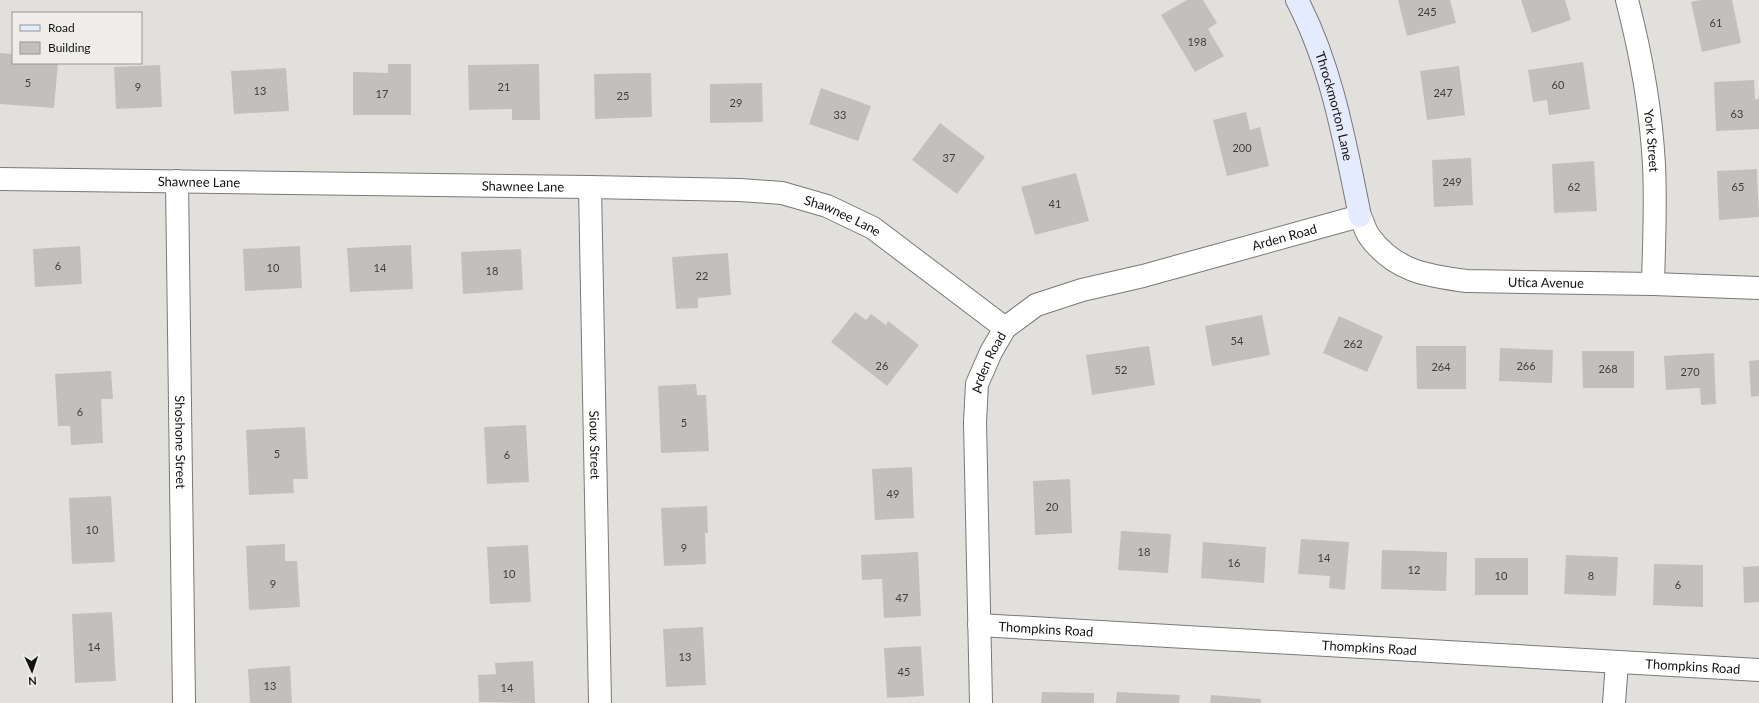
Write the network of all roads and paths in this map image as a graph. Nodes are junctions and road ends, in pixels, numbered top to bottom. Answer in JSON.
{"nodes":[{"id":1,"x":1297,"y":0,"type":"edge"},
{"id":2,"x":1627,"y":0,"type":"edge"},
{"id":3,"x":0,"y":179,"type":"edge"},
{"id":4,"x":177,"y":181,"type":"junction"},
{"id":5,"x":590,"y":187,"type":"junction"},
{"id":6,"x":1360,"y":216,"type":"junction"},
{"id":7,"x":1653,"y":284,"type":"junction"},
{"id":8,"x":1759,"y":288,"type":"edge"},
{"id":9,"x":1005,"y":328,"type":"junction"},
{"id":10,"x":980,"y":625,"type":"junction"},
{"id":11,"x":1617,"y":662,"type":"junction"},
{"id":12,"x":1759,"y":670,"type":"edge"},
{"id":13,"x":184,"y":703,"type":"edge"},
{"id":14,"x":600,"y":703,"type":"edge"},
{"id":15,"x":981,"y":703,"type":"edge"},
{"id":16,"x":1614,"y":703,"type":"edge"}],
"edges":[{"from":1,"to":6,"type":"street","name":"Throckmorton Lane"},
{"from":2,"to":7,"type":"street","name":"York Street"},
{"from":3,"to":4,"type":"street","name":"Shawnee Lane"},
{"from":4,"to":5,"type":"street","name":"Shawnee Lane"},
{"from":4,"to":13,"type":"street","name":"Shoshone Street"},
{"from":5,"to":9,"type":"street","name":"Shawnee Lane"},
{"from":5,"to":14,"type":"street","name":"Sioux Street"},
{"from":6,"to":7,"type":"street","name":"Utica Avenue"},
{"from":6,"to":9,"type":"street","name":"Arden Road"},
{"from":7,"to":8,"type":"street","name":"Utica Avenue"},
{"from":9,"to":10,"type":"street","name":"Arden Road"},
{"from":10,"to":11,"type":"street","name":"Thompkins Road"},
{"from":10,"to":15,"type":"street","name":"Arden Road"},
{"from":11,"to":12,"type":"street","name":"Thompkins Road"},
{"from":11,"to":16,"type":"street"}]}
